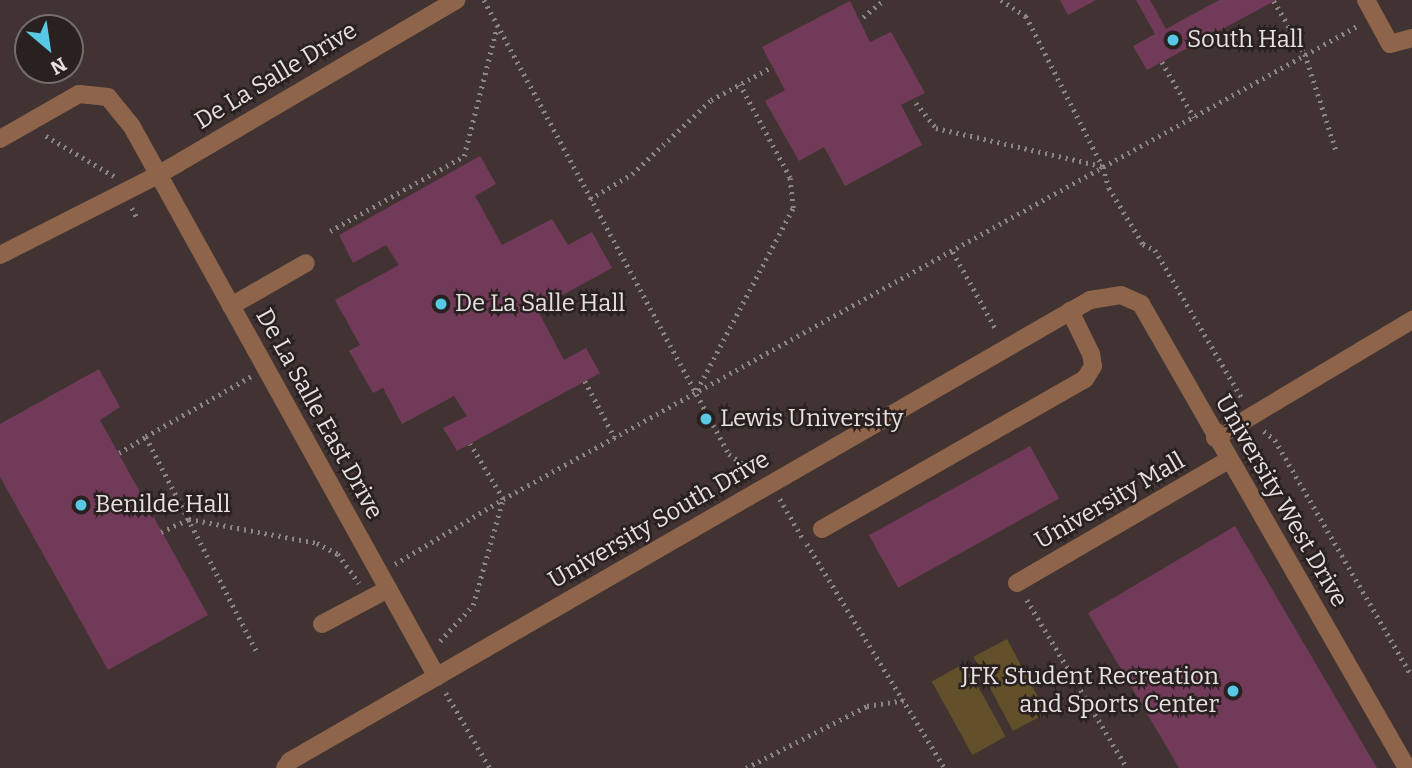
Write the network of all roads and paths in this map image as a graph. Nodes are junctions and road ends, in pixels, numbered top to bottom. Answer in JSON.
{"nodes":[{"id":1,"x":456,"y":0,"type":"edge"},
{"id":2,"x":484,"y":0,"type":"edge"},
{"id":3,"x":884,"y":0,"type":"edge"},
{"id":4,"x":1001,"y":0,"type":"edge"},
{"id":5,"x":1366,"y":0,"type":"edge"},
{"id":6,"x":1274,"y":1,"type":"edge"},
{"id":7,"x":863,"y":17,"type":"dead end"},
{"id":8,"x":1375,"y":17,"type":"junction"},
{"id":9,"x":497,"y":26,"type":"junction"},
{"id":10,"x":1412,"y":38,"type":"edge"},
{"id":11,"x":1305,"y":54,"type":"junction"},
{"id":12,"x":1162,"y":62,"type":"dead end"},
{"id":13,"x":770,"y":68,"type":"dead end"},
{"id":14,"x":740,"y":85,"type":"junction"},
{"id":15,"x":916,"y":103,"type":"dead end"},
{"id":16,"x":1194,"y":117,"type":"junction"},
{"id":17,"x":26,"y":124,"type":"junction"},
{"id":18,"x":0,"y":139,"type":"edge"},
{"id":19,"x":1336,"y":150,"type":"dead end"},
{"id":20,"x":1103,"y":167,"type":"junction"},
{"id":21,"x":158,"y":175,"type":"junction"},
{"id":22,"x":124,"y":192,"type":"junction"},
{"id":23,"x":590,"y":199,"type":"junction"},
{"id":24,"x":138,"y":220,"type":"dead end"},
{"id":25,"x":330,"y":231,"type":"dead end"},
{"id":26,"x":953,"y":252,"type":"junction"},
{"id":27,"x":0,"y":256,"type":"edge"},
{"id":28,"x":306,"y":263,"type":"dead end"},
{"id":29,"x":1090,"y":300,"type":"joint"},
{"id":30,"x":231,"y":306,"type":"junction"},
{"id":31,"x":1070,"y":311,"type":"junction"},
{"id":32,"x":1412,"y":320,"type":"edge"},
{"id":33,"x":1007,"y":348,"type":"junction"},
{"id":34,"x":266,"y":368,"type":"junction"},
{"id":35,"x":585,"y":381,"type":"dead end"},
{"id":36,"x":696,"y":393,"type":"junction"},
{"id":37,"x":1251,"y":414,"type":"junction"},
{"id":38,"x":146,"y":438,"type":"junction"},
{"id":39,"x":615,"y":438,"type":"junction"},
{"id":40,"x":1215,"y":438,"type":"junction"},
{"id":41,"x":470,"y":444,"type":"dead end"},
{"id":42,"x":118,"y":453,"type":"dead end"},
{"id":43,"x":1228,"y":460,"type":"junction"},
{"id":44,"x":772,"y":484,"type":"junction"},
{"id":45,"x":503,"y":499,"type":"junction"},
{"id":46,"x":189,"y":519,"type":"junction"},
{"id":47,"x":822,"y":529,"type":"dead end"},
{"id":48,"x":162,"y":532,"type":"dead end"},
{"id":49,"x":384,"y":581,"type":"junction"},
{"id":50,"x":1017,"y":583,"type":"joint"},
{"id":51,"x":322,"y":624,"type":"dead end"},
{"id":52,"x":422,"y":651,"type":"junction"},
{"id":53,"x":257,"y":652,"type":"dead end"},
{"id":54,"x":1412,"y":676,"type":"edge"},
{"id":55,"x":436,"y":677,"type":"junction"},
{"id":56,"x":904,"y":700,"type":"junction"},
{"id":57,"x":1407,"y":761,"type":"edge"},
{"id":58,"x":287,"y":765,"type":"edge"},
{"id":59,"x":757,"y":766,"type":"edge"},
{"id":60,"x":490,"y":768,"type":"edge"},
{"id":61,"x":746,"y":768,"type":"edge"},
{"id":62,"x":945,"y":768,"type":"edge"},
{"id":63,"x":1127,"y":768,"type":"edge"}],
"edges":[{"from":1,"to":21,"type":"street","name":"De La Salle Drive"},
{"from":2,"to":9,"type":"path"},
{"from":3,"to":7,"type":"path"},
{"from":4,"to":20,"type":"path"},
{"from":5,"to":8,"type":"street"},
{"from":6,"to":11,"type":"path"},
{"from":8,"to":10,"type":"street"},
{"from":8,"to":11,"type":"path"},
{"from":9,"to":23,"type":"path"},
{"from":9,"to":25,"type":"path"},
{"from":11,"to":16,"type":"path"},
{"from":11,"to":19,"type":"path"},
{"from":12,"to":16,"type":"path"},
{"from":13,"to":14,"type":"path"},
{"from":14,"to":23,"type":"path"},
{"from":14,"to":36,"type":"path"},
{"from":15,"to":20,"type":"path"},
{"from":16,"to":20,"type":"path"},
{"from":17,"to":18,"type":"street"},
{"from":17,"to":21,"type":"street","name":"De La Salle East Drive"},
{"from":17,"to":22,"type":"path"},
{"from":20,"to":26,"type":"path"},
{"from":20,"to":37,"type":"path"},
{"from":21,"to":22,"type":"street","name":"De La Salle Drive"},
{"from":21,"to":30,"type":"street","name":"De La Salle East Drive"},
{"from":22,"to":24,"type":"path"},
{"from":22,"to":27,"type":"street","name":"De La Salle Drive"},
{"from":23,"to":36,"type":"path"},
{"from":26,"to":33,"type":"path"},
{"from":26,"to":36,"type":"path"},
{"from":28,"to":30,"type":"street"},
{"from":29,"to":31,"type":"street","name":"University South Drive"},
{"from":29,"to":40,"type":"street","name":"University West Drive"},
{"from":30,"to":34,"type":"street","name":"De La Salle East Drive"},
{"from":31,"to":33,"type":"street","name":"University South Drive"},
{"from":31,"to":47,"type":"street"},
{"from":32,"to":37,"type":"street"},
{"from":33,"to":44,"type":"street","name":"University South Drive"},
{"from":34,"to":38,"type":"path"},
{"from":34,"to":49,"type":"street","name":"De La Salle East Drive"},
{"from":35,"to":39,"type":"path"},
{"from":36,"to":39,"type":"path"},
{"from":36,"to":44,"type":"path"},
{"from":37,"to":40,"type":"street"},
{"from":37,"to":54,"type":"path"},
{"from":38,"to":42,"type":"path"},
{"from":38,"to":46,"type":"path"},
{"from":39,"to":45,"type":"path"},
{"from":40,"to":43,"type":"street","name":"University West Drive"},
{"from":41,"to":45,"type":"path"},
{"from":43,"to":50,"type":"street","name":"University Mall"},
{"from":43,"to":57,"type":"street","name":"University West Drive"},
{"from":44,"to":55,"type":"street","name":"University South Drive"},
{"from":44,"to":56,"type":"path"},
{"from":45,"to":49,"type":"path"},
{"from":45,"to":52,"type":"path"},
{"from":46,"to":48,"type":"path"},
{"from":46,"to":49,"type":"path"},
{"from":46,"to":53,"type":"path"},
{"from":49,"to":51,"type":"street"},
{"from":49,"to":52,"type":"street","name":"De La Salle East Drive"},
{"from":50,"to":63,"type":"path"},
{"from":52,"to":55,"type":"street","name":"De La Salle East Drive"},
{"from":55,"to":58,"type":"street","name":"University South Drive"},
{"from":55,"to":60,"type":"path"},
{"from":56,"to":59,"type":"path"},
{"from":56,"to":62,"type":"path"},
{"from":59,"to":61,"type":"path"}]}
